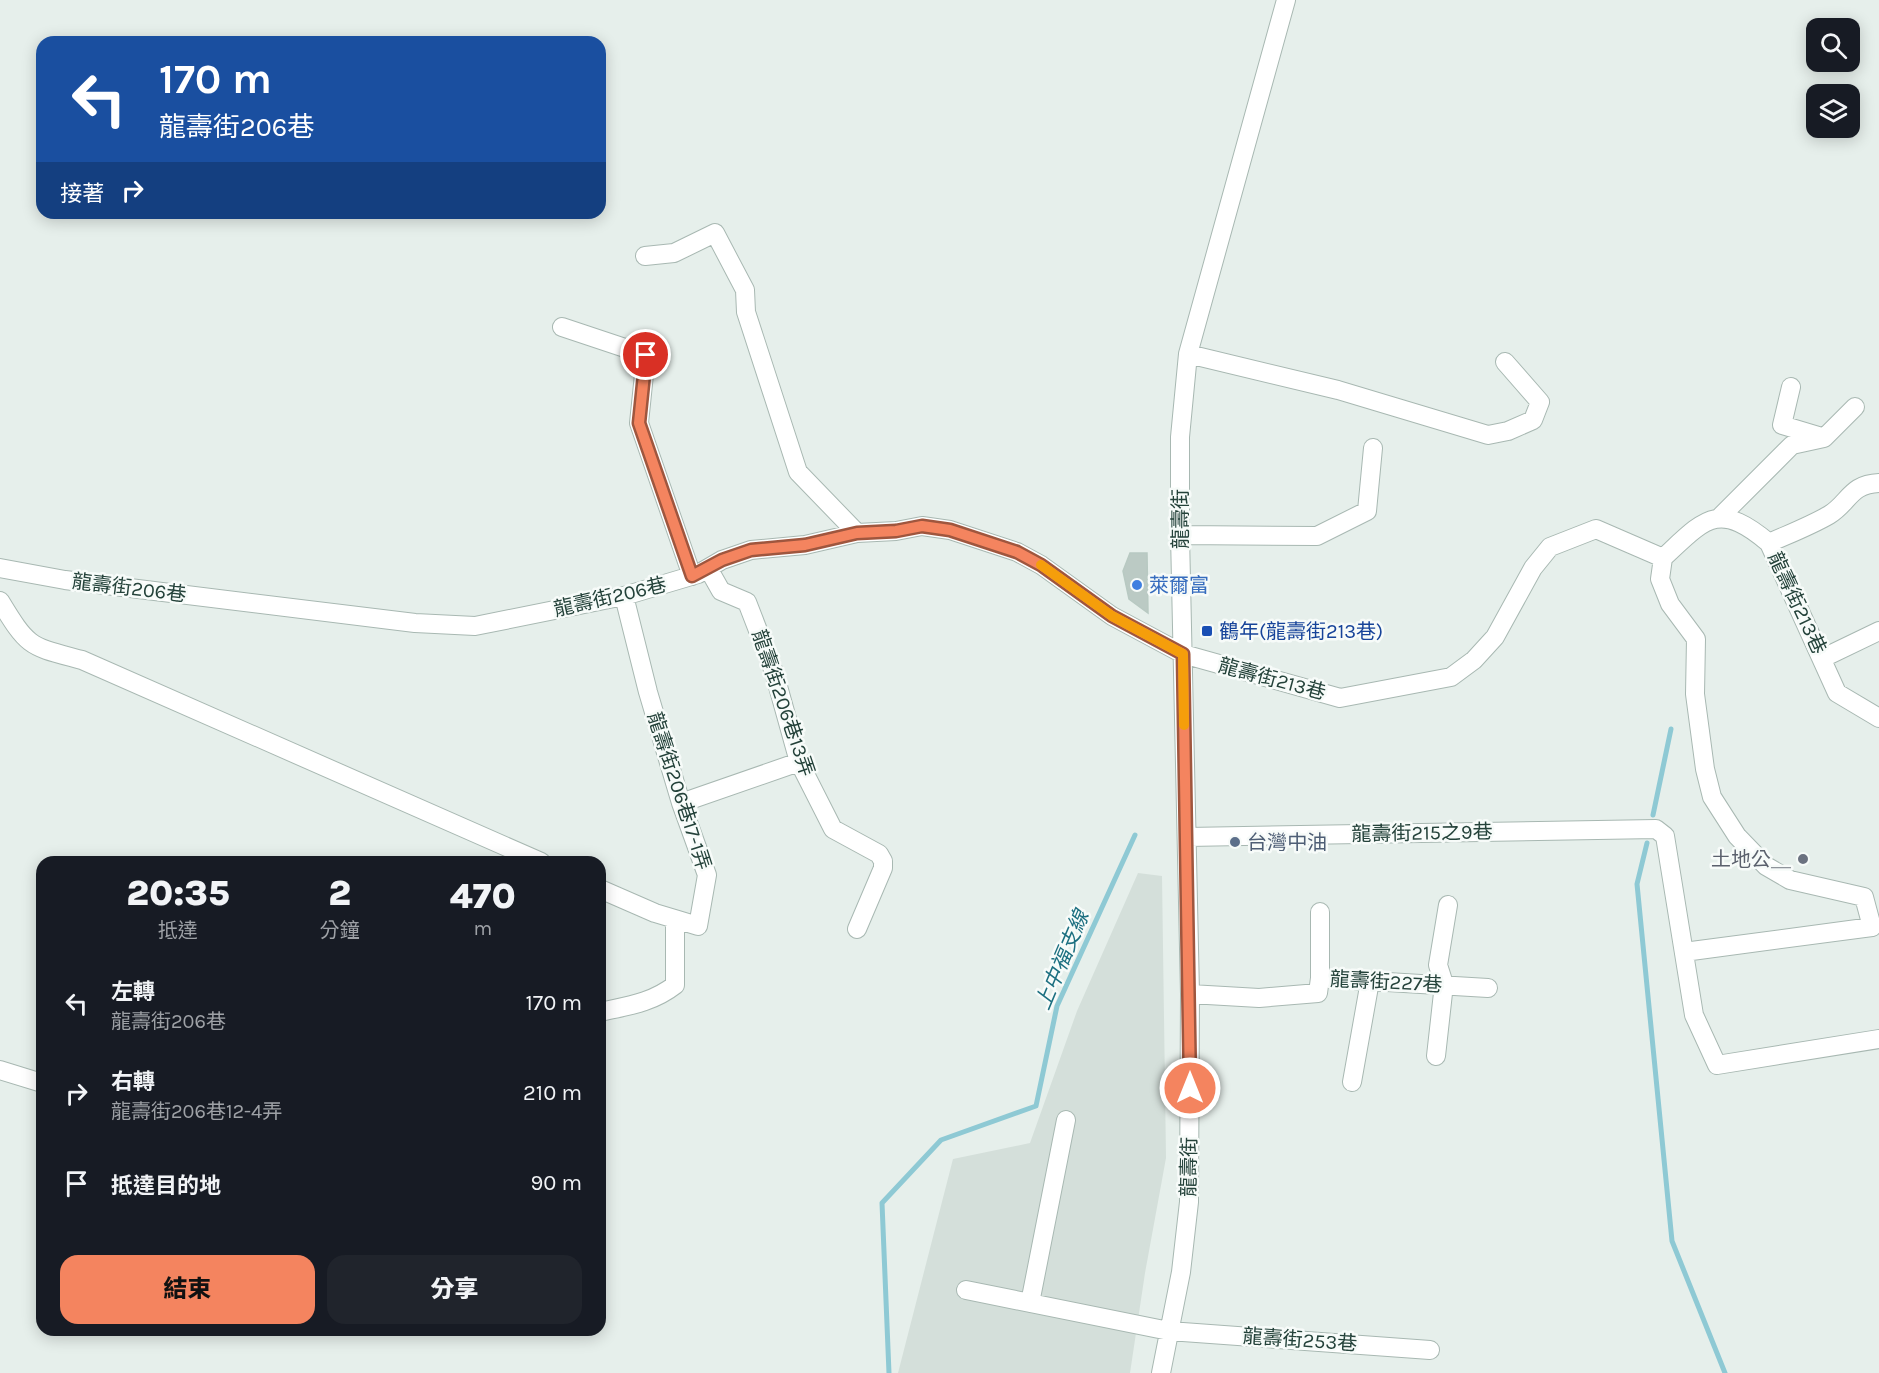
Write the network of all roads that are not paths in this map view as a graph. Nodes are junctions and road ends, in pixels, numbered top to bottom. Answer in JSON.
{"nodes":[{"id":1,"x":1286,"y":0,"type":"edge"},
{"id":2,"x":645,"y":256,"type":"dead end"},
{"id":3,"x":562,"y":327,"type":"dead end"},
{"id":4,"x":1188,"y":354,"type":"junction"},
{"id":5,"x":1505,"y":362,"type":"dead end"},
{"id":6,"x":1791,"y":387,"type":"dead end"},
{"id":7,"x":1855,"y":407,"type":"dead end"},
{"id":8,"x":1824,"y":438,"type":"junction"},
{"id":9,"x":1373,"y":448,"type":"dead end"},
{"id":10,"x":1879,"y":483,"type":"edge"},
{"id":11,"x":1719,"y":518,"type":"junction"},
{"id":12,"x":857,"y":533,"type":"junction"},
{"id":13,"x":1180,"y":535,"type":"junction"},
{"id":14,"x":1769,"y":543,"type":"junction"},
{"id":15,"x":1663,"y":558,"type":"junction"},
{"id":16,"x":0,"y":568,"type":"edge"},
{"id":17,"x":700,"y":572,"type":"junction"},
{"id":18,"x":624,"y":596,"type":"junction"},
{"id":19,"x":0,"y":601,"type":"edge"},
{"id":20,"x":1879,"y":631,"type":"edge"},
{"id":21,"x":1183,"y":654,"type":"junction"},
{"id":22,"x":1823,"y":658,"type":"junction"},
{"id":23,"x":1879,"y":718,"type":"edge"},
{"id":24,"x":799,"y":762,"type":"junction"},
{"id":25,"x":681,"y":803,"type":"junction"},
{"id":26,"x":1187,"y":837,"type":"junction"},
{"id":27,"x":527,"y":856,"type":"edge"},
{"id":28,"x":606,"y":892,"type":"edge"},
{"id":29,"x":1448,"y":906,"type":"dead end"},
{"id":30,"x":1320,"y":912,"type":"dead end"},
{"id":31,"x":675,"y":919,"type":"junction"},
{"id":32,"x":857,"y":929,"type":"dead end"},
{"id":33,"x":1684,"y":952,"type":"junction"},
{"id":34,"x":1320,"y":978,"type":"junction"},
{"id":35,"x":1370,"y":981,"type":"junction"},
{"id":36,"x":1444,"y":984,"type":"junction"},
{"id":37,"x":1488,"y":988,"type":"dead end"},
{"id":38,"x":1190,"y":994,"type":"junction"},
{"id":39,"x":606,"y":1011,"type":"edge"},
{"id":40,"x":1879,"y":1039,"type":"edge"},
{"id":41,"x":1436,"y":1056,"type":"dead end"},
{"id":42,"x":0,"y":1070,"type":"edge"},
{"id":43,"x":36,"y":1081,"type":"edge"},
{"id":44,"x":1352,"y":1082,"type":"dead end"},
{"id":45,"x":1066,"y":1120,"type":"dead end"},
{"id":46,"x":966,"y":1290,"type":"dead end"},
{"id":47,"x":1030,"y":1302,"type":"junction"},
{"id":48,"x":1169,"y":1331,"type":"junction"},
{"id":49,"x":1430,"y":1350,"type":"dead end"},
{"id":50,"x":1161,"y":1373,"type":"edge"}],
"edges":[{"from":1,"to":4,"type":"street","name":"龍壽街"},
{"from":2,"to":12,"type":"street"},
{"from":3,"to":17,"type":"street","name":"龍壽街206巷13弄"},
{"from":4,"to":5,"type":"street"},
{"from":4,"to":13,"type":"street","name":"龍壽街"},
{"from":6,"to":8,"type":"street"},
{"from":7,"to":8,"type":"street"},
{"from":8,"to":11,"type":"street"},
{"from":9,"to":13,"type":"street"},
{"from":10,"to":14,"type":"street"},
{"from":11,"to":14,"type":"street","name":"龍壽街213巷"},
{"from":11,"to":15,"type":"street"},
{"from":12,"to":17,"type":"street","name":"龍壽街206巷"},
{"from":12,"to":21,"type":"street","name":"龍壽街206巷"},
{"from":13,"to":21,"type":"street","name":"龍壽街"},
{"from":14,"to":22,"type":"street","name":"龍壽街213巷"},
{"from":15,"to":21,"type":"street","name":"龍壽街213巷"},
{"from":15,"to":33,"type":"street"},
{"from":16,"to":18,"type":"street","name":"龍壽街206巷"},
{"from":17,"to":18,"type":"street","name":"龍壽街206巷"},
{"from":17,"to":24,"type":"street","name":"龍壽街206巷13弄"},
{"from":18,"to":25,"type":"street","name":"龍壽街206巷17-1弄"},
{"from":19,"to":27,"type":"street"},
{"from":20,"to":22,"type":"street"},
{"from":21,"to":26,"type":"street","name":"龍壽街"},
{"from":22,"to":23,"type":"street","name":"龍壽街213巷"},
{"from":24,"to":25,"type":"street"},
{"from":24,"to":32,"type":"street","name":"龍壽街206巷13弄"},
{"from":25,"to":31,"type":"street","name":"龍壽街206巷17-1弄"},
{"from":26,"to":33,"type":"street","name":"龍壽街215之9巷"},
{"from":26,"to":38,"type":"street","name":"龍壽街"},
{"from":28,"to":31,"type":"street"},
{"from":29,"to":36,"type":"street"},
{"from":30,"to":34,"type":"street"},
{"from":31,"to":39,"type":"street"},
{"from":33,"to":40,"type":"street"},
{"from":34,"to":35,"type":"street","name":"龍壽街227巷"},
{"from":34,"to":38,"type":"street","name":"龍壽街227巷"},
{"from":35,"to":36,"type":"street","name":"龍壽街227巷"},
{"from":35,"to":44,"type":"street"},
{"from":36,"to":37,"type":"street","name":"龍壽街227巷"},
{"from":36,"to":41,"type":"street"},
{"from":38,"to":48,"type":"street","name":"龍壽街"},
{"from":42,"to":43,"type":"street"},
{"from":45,"to":47,"type":"street"},
{"from":46,"to":47,"type":"street","name":"龍壽街253巷"},
{"from":47,"to":48,"type":"street","name":"龍壽街253巷"},
{"from":48,"to":49,"type":"street","name":"龍壽街253巷"},
{"from":48,"to":50,"type":"street","name":"龍壽街"}]}
